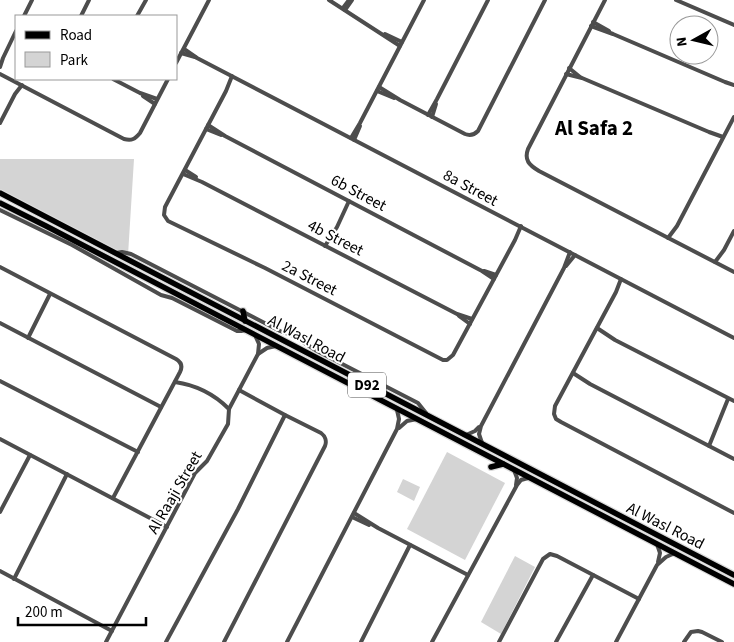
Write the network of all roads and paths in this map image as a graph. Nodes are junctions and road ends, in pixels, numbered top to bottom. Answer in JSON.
{"nodes":[{"id":1,"x":32,"y":0,"type":"edge"},
{"id":2,"x":89,"y":0,"type":"edge"},
{"id":3,"x":146,"y":0,"type":"edge"},
{"id":4,"x":209,"y":0,"type":"edge"},
{"id":5,"x":329,"y":0,"type":"edge"},
{"id":6,"x":350,"y":0,"type":"edge"},
{"id":7,"x":424,"y":0,"type":"edge"},
{"id":8,"x":488,"y":0,"type":"edge"},
{"id":9,"x":545,"y":0,"type":"edge"},
{"id":10,"x":605,"y":0,"type":"edge"},
{"id":11,"x":676,"y":0,"type":"edge"},
{"id":12,"x":344,"y":9,"type":"junction"},
{"id":13,"x":24,"y":15,"type":"edge"},
{"id":14,"x":82,"y":15,"type":"edge"},
{"id":15,"x":138,"y":15,"type":"edge"},
{"id":16,"x":592,"y":24,"type":"junction"},
{"id":17,"x":734,"y":26,"type":"edge"},
{"id":18,"x":15,"y":33,"type":"edge"},
{"id":19,"x":401,"y":44,"type":"junction"},
{"id":20,"x":184,"y":48,"type":"junction"},
{"id":21,"x":181,"y":53,"type":"junction"},
{"id":22,"x":178,"y":58,"type":"edge"},
{"id":23,"x":197,"y":58,"type":"junction"},
{"id":24,"x":1,"y":59,"type":"edge"},
{"id":25,"x":0,"y":67,"type":"edge"},
{"id":26,"x":569,"y":68,"type":"junction"},
{"id":27,"x":0,"y":74,"type":"edge"},
{"id":28,"x":566,"y":74,"type":"junction"},
{"id":29,"x":234,"y":77,"type":"junction"},
{"id":30,"x":582,"y":78,"type":"junction"},
{"id":31,"x":115,"y":80,"type":"edge"},
{"id":32,"x":167,"y":80,"type":"edge"},
{"id":33,"x":20,"y":84,"type":"junction"},
{"id":34,"x":734,"y":86,"type":"edge"},
{"id":35,"x":378,"y":89,"type":"junction"},
{"id":36,"x":156,"y":102,"type":"junction"},
{"id":37,"x":430,"y":116,"type":"junction"},
{"id":38,"x":734,"y":117,"type":"edge"},
{"id":39,"x":0,"y":123,"type":"edge"},
{"id":40,"x":207,"y":127,"type":"junction"},
{"id":41,"x":352,"y":139,"type":"junction"},
{"id":42,"x":722,"y":139,"type":"junction"},
{"id":43,"x":184,"y":172,"type":"junction"},
{"id":44,"x":0,"y":193,"type":"edge"},
{"id":45,"x":351,"y":202,"type":"junction"},
{"id":46,"x":0,"y":203,"type":"edge"},
{"id":47,"x":0,"y":210,"type":"edge"},
{"id":48,"x":521,"y":226,"type":"junction"},
{"id":49,"x":526,"y":229,"type":"junction"},
{"id":50,"x":734,"y":231,"type":"edge"},
{"id":51,"x":670,"y":239,"type":"junction"},
{"id":52,"x":515,"y":240,"type":"junction"},
{"id":53,"x":327,"y":247,"type":"junction"},
{"id":54,"x":570,"y":252,"type":"junction"},
{"id":55,"x":116,"y":254,"type":"junction"},
{"id":56,"x":576,"y":255,"type":"junction"},
{"id":57,"x":717,"y":263,"type":"junction"},
{"id":58,"x":0,"y":267,"type":"edge"},
{"id":59,"x":565,"y":268,"type":"junction"},
{"id":60,"x":734,"y":272,"type":"edge"},
{"id":61,"x":495,"y":277,"type":"junction"},
{"id":62,"x":623,"y":280,"type":"junction"},
{"id":63,"x":50,"y":294,"type":"junction"},
{"id":64,"x":243,"y":311,"type":"junction"},
{"id":65,"x":458,"y":314,"type":"junction"},
{"id":66,"x":472,"y":319,"type":"junction"},
{"id":67,"x":246,"y":321,"type":"junction"},
{"id":68,"x":0,"y":323,"type":"edge"},
{"id":69,"x":470,"y":324,"type":"junction"},
{"id":70,"x":246,"y":330,"type":"junction"},
{"id":71,"x":596,"y":330,"type":"junction"},
{"id":72,"x":255,"y":335,"type":"junction"},
{"id":73,"x":28,"y":338,"type":"junction"},
{"id":74,"x":734,"y":338,"type":"edge"},
{"id":75,"x":277,"y":346,"type":"junction"},
{"id":76,"x":258,"y":354,"type":"junction"},
{"id":77,"x":572,"y":375,"type":"junction"},
{"id":78,"x":0,"y":381,"type":"edge"},
{"id":79,"x":175,"y":382,"type":"junction"},
{"id":80,"x":239,"y":390,"type":"junction"},
{"id":81,"x":732,"y":400,"type":"edge"},
{"id":82,"x":161,"y":407,"type":"junction"},
{"id":83,"x":229,"y":408,"type":"junction"},
{"id":84,"x":396,"y":408,"type":"junction"},
{"id":85,"x":285,"y":416,"type":"junction"},
{"id":86,"x":429,"y":417,"type":"junction"},
{"id":87,"x":417,"y":419,"type":"junction"},
{"id":88,"x":481,"y":426,"type":"junction"},
{"id":89,"x":397,"y":429,"type":"junction"},
{"id":90,"x":464,"y":435,"type":"junction"},
{"id":91,"x":0,"y":439,"type":"edge"},
{"id":92,"x":483,"y":445,"type":"junction"},
{"id":93,"x":707,"y":445,"type":"junction"},
{"id":94,"x":138,"y":452,"type":"junction"},
{"id":95,"x":30,"y":455,"type":"junction"},
{"id":96,"x":734,"y":458,"type":"edge"},
{"id":97,"x":504,"y":464,"type":"junction"},
{"id":98,"x":491,"y":467,"type":"dead end"},
{"id":99,"x":514,"y":470,"type":"junction"},
{"id":100,"x":67,"y":474,"type":"junction"},
{"id":101,"x":529,"y":478,"type":"junction"},
{"id":102,"x":515,"y":487,"type":"junction"},
{"id":103,"x":113,"y":498,"type":"junction"},
{"id":104,"x":0,"y":512,"type":"edge"},
{"id":105,"x":734,"y":513,"type":"edge"},
{"id":106,"x":353,"y":515,"type":"junction"},
{"id":107,"x":167,"y":526,"type":"junction"},
{"id":108,"x":646,"y":530,"type":"junction"},
{"id":109,"x":643,"y":536,"type":"junction"},
{"id":110,"x":657,"y":544,"type":"junction"},
{"id":111,"x":685,"y":544,"type":"dead end"},
{"id":112,"x":410,"y":545,"type":"junction"},
{"id":113,"x":677,"y":546,"type":"junction"},
{"id":114,"x":675,"y":553,"type":"junction"},
{"id":115,"x":657,"y":565,"type":"junction"},
{"id":116,"x":0,"y":571,"type":"edge"},
{"id":117,"x":468,"y":575,"type":"junction"},
{"id":118,"x":592,"y":575,"type":"junction"},
{"id":119,"x":734,"y":575,"type":"edge"},
{"id":120,"x":14,"y":578,"type":"junction"},
{"id":121,"x":734,"y":584,"type":"edge"},
{"id":122,"x":639,"y":599,"type":"junction"},
{"id":123,"x":112,"y":631,"type":"junction"},
{"id":124,"x":106,"y":642,"type":"edge"},
{"id":125,"x":166,"y":642,"type":"edge"},
{"id":126,"x":224,"y":642,"type":"edge"},
{"id":127,"x":287,"y":642,"type":"edge"},
{"id":128,"x":361,"y":642,"type":"edge"},
{"id":129,"x":432,"y":642,"type":"edge"},
{"id":130,"x":499,"y":642,"type":"edge"},
{"id":131,"x":556,"y":642,"type":"edge"},
{"id":132,"x":616,"y":642,"type":"edge"},
{"id":133,"x":684,"y":642,"type":"edge"},
{"id":134,"x":722,"y":642,"type":"edge"}],
"edges":[{"from":1,"to":13,"type":"street"},
{"from":2,"to":14,"type":"street"},
{"from":3,"to":15,"type":"street"},
{"from":4,"to":20,"type":"street"},
{"from":5,"to":12,"type":"street"},
{"from":6,"to":12,"type":"street"},
{"from":7,"to":19,"type":"street"},
{"from":8,"to":37,"type":"street"},
{"from":9,"to":37,"type":"street"},
{"from":10,"to":16,"type":"street"},
{"from":11,"to":17,"type":"street"},
{"from":12,"to":19,"type":"street"},
{"from":16,"to":26,"type":"street"},
{"from":16,"to":34,"type":"street"},
{"from":18,"to":24,"type":"street"},
{"from":19,"to":35,"type":"street"},
{"from":20,"to":21,"type":"street"},
{"from":20,"to":23,"type":"street","name":"8a Street"},
{"from":21,"to":22,"type":"street"},
{"from":21,"to":23,"type":"street","name":"8a Street"},
{"from":23,"to":29,"type":"street","name":"8a Street"},
{"from":24,"to":25,"type":"street"},
{"from":26,"to":28,"type":"street"},
{"from":26,"to":30,"type":"street"},
{"from":27,"to":33,"type":"street"},
{"from":28,"to":30,"type":"street"},
{"from":28,"to":51,"type":"street"},
{"from":29,"to":40,"type":"street"},
{"from":29,"to":41,"type":"street","name":"8a Street"},
{"from":30,"to":42,"type":"street"},
{"from":31,"to":36,"type":"street"},
{"from":32,"to":36,"type":"street"},
{"from":33,"to":36,"type":"street"},
{"from":33,"to":39,"type":"street"},
{"from":35,"to":37,"type":"street"},
{"from":35,"to":41,"type":"street"},
{"from":38,"to":42,"type":"street"},
{"from":40,"to":43,"type":"street"},
{"from":40,"to":45,"type":"street","name":"6b Street"},
{"from":41,"to":48,"type":"street","name":"8a Street"},
{"from":42,"to":51,"type":"street"},
{"from":43,"to":53,"type":"street","name":"4b Street"},
{"from":43,"to":69,"type":"street","name":"2a Street"},
{"from":44,"to":55,"type":"main road","name":"Al Wasl Road","number":"D92"},
{"from":45,"to":53,"type":"street"},
{"from":45,"to":61,"type":"street","name":"6b Street"},
{"from":46,"to":70,"type":"main road","name":"Al Wasl Road","number":"D92"},
{"from":47,"to":70,"type":"street","name":"Al Wasl Road"},
{"from":48,"to":49,"type":"street","name":"8a Street"},
{"from":48,"to":52,"type":"street"},
{"from":49,"to":52,"type":"street"},
{"from":49,"to":54,"type":"street","name":"8a Street"},
{"from":50,"to":57,"type":"street"},
{"from":51,"to":57,"type":"street"},
{"from":52,"to":61,"type":"street"},
{"from":53,"to":65,"type":"street","name":"4b Street"},
{"from":54,"to":56,"type":"street","name":"8a Street"},
{"from":54,"to":59,"type":"street"},
{"from":55,"to":64,"type":"street"},
{"from":55,"to":67,"type":"main road","name":"Al Wasl Road","number":"D92"},
{"from":56,"to":59,"type":"street"},
{"from":56,"to":62,"type":"street","name":"8a Street"},
{"from":57,"to":60,"type":"street"},
{"from":58,"to":63,"type":"street"},
{"from":59,"to":88,"type":"street"},
{"from":61,"to":66,"type":"street"},
{"from":62,"to":71,"type":"street"},
{"from":62,"to":74,"type":"street","name":"8a Street"},
{"from":63,"to":73,"type":"street"},
{"from":63,"to":79,"type":"street"},
{"from":64,"to":67,"type":"main road"},
{"from":64,"to":86,"type":"street"},
{"from":65,"to":66,"type":"street","name":"4b Street"},
{"from":65,"to":69,"type":"street","name":"4b Street"},
{"from":66,"to":69,"type":"street"},
{"from":67,"to":86,"type":"main road","name":"Al Wasl Road","number":"D92"},
{"from":68,"to":73,"type":"street"},
{"from":70,"to":72,"type":"main road","name":"Al Wasl Road","number":"D92"},
{"from":71,"to":77,"type":"street"},
{"from":71,"to":81,"type":"street"},
{"from":72,"to":75,"type":"main road","name":"Al Wasl Road","number":"D92"},
{"from":72,"to":76,"type":"street"},
{"from":73,"to":82,"type":"street"},
{"from":75,"to":76,"type":"street"},
{"from":75,"to":84,"type":"main road","name":"Al Wasl Road","number":"D92"},
{"from":76,"to":80,"type":"street","name":"Al Raaji Street"},
{"from":77,"to":93,"type":"street"},
{"from":77,"to":105,"type":"street"},
{"from":78,"to":94,"type":"street"},
{"from":79,"to":82,"type":"street"},
{"from":79,"to":83,"type":"street"},
{"from":80,"to":83,"type":"street","name":"Al Raaji Street"},
{"from":80,"to":85,"type":"street"},
{"from":81,"to":93,"type":"street"},
{"from":82,"to":94,"type":"street"},
{"from":83,"to":107,"type":"street","name":"Al Raaji Street"},
{"from":84,"to":87,"type":"main road","name":"Al Wasl Road","number":"D92"},
{"from":84,"to":89,"type":"street"},
{"from":85,"to":125,"type":"street"},
{"from":85,"to":126,"type":"street"},
{"from":86,"to":90,"type":"main road","name":"Al Wasl Road","number":"D92"},
{"from":87,"to":89,"type":"street"},
{"from":87,"to":97,"type":"main road","name":"Al Wasl Road","number":"D92"},
{"from":88,"to":90,"type":"street"},
{"from":88,"to":92,"type":"street"},
{"from":89,"to":106,"type":"street"},
{"from":90,"to":92,"type":"main road","name":"Al Wasl Road","number":"D92"},
{"from":91,"to":95,"type":"street"},
{"from":92,"to":108,"type":"main road","name":"Al Wasl Road","number":"D92"},
{"from":93,"to":96,"type":"street"},
{"from":94,"to":103,"type":"street"},
{"from":95,"to":100,"type":"street"},
{"from":95,"to":104,"type":"street"},
{"from":97,"to":98,"type":"main road"},
{"from":97,"to":99,"type":"main road","name":"Al Wasl Road","number":"D92"},
{"from":99,"to":101,"type":"main road","name":"Al Wasl Road","number":"D92"},
{"from":99,"to":102,"type":"street"},
{"from":100,"to":103,"type":"street"},
{"from":100,"to":120,"type":"street"},
{"from":101,"to":102,"type":"street"},
{"from":101,"to":109,"type":"main road","name":"Al Wasl Road","number":"D92"},
{"from":102,"to":117,"type":"street"},
{"from":103,"to":107,"type":"street"},
{"from":106,"to":112,"type":"street"},
{"from":106,"to":127,"type":"street"},
{"from":107,"to":123,"type":"street","name":"Al Raaji Street"},
{"from":108,"to":109,"type":"main road"},
{"from":108,"to":113,"type":"main road","name":"Al Wasl Road","number":"D92"},
{"from":109,"to":110,"type":"main road","name":"Al Wasl Road","number":"D92"},
{"from":110,"to":114,"type":"main road","name":"Al Wasl Road","number":"D92"},
{"from":110,"to":115,"type":"street"},
{"from":111,"to":113,"type":"main road"},
{"from":112,"to":117,"type":"street"},
{"from":112,"to":128,"type":"street"},
{"from":113,"to":119,"type":"main road","name":"Al Wasl Road","number":"D92"},
{"from":114,"to":115,"type":"street"},
{"from":114,"to":121,"type":"main road","name":"Al Wasl Road","number":"D92"},
{"from":115,"to":122,"type":"street"},
{"from":116,"to":120,"type":"street"},
{"from":117,"to":129,"type":"street"},
{"from":118,"to":122,"type":"street"},
{"from":118,"to":130,"type":"street"},
{"from":118,"to":131,"type":"street"},
{"from":120,"to":123,"type":"street"},
{"from":122,"to":132,"type":"street"},
{"from":123,"to":124,"type":"street","name":"Al Raaji Street"},
{"from":133,"to":134,"type":"street"}]}
